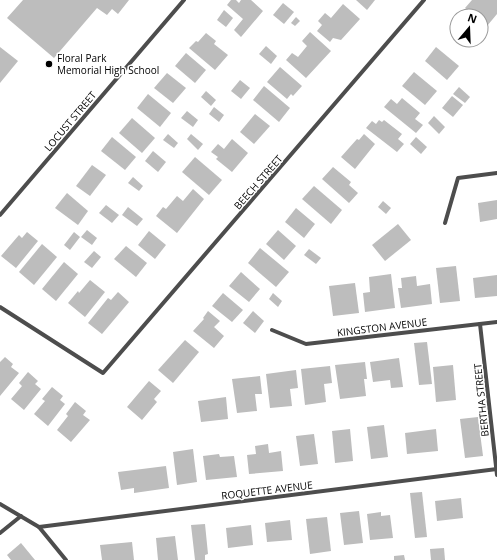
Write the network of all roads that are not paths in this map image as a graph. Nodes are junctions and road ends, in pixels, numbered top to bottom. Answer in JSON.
{"nodes":[{"id":1,"x":184,"y":0,"type":"edge"},
{"id":2,"x":424,"y":0,"type":"edge"},
{"id":3,"x":497,"y":174,"type":"edge"},
{"id":4,"x":0,"y":214,"type":"edge"},
{"id":5,"x":445,"y":223,"type":"dead end"},
{"id":6,"x":0,"y":307,"type":"edge"},
{"id":7,"x":497,"y":322,"type":"edge"},
{"id":8,"x":480,"y":324,"type":"junction"},
{"id":9,"x":272,"y":330,"type":"dead end"},
{"id":10,"x":497,"y":469,"type":"edge"},
{"id":11,"x":497,"y":475,"type":"edge"},
{"id":12,"x":0,"y":504,"type":"edge"},
{"id":13,"x":21,"y":516,"type":"junction"},
{"id":14,"x":39,"y":527,"type":"junction"},
{"id":15,"x":0,"y":533,"type":"edge"},
{"id":16,"x":66,"y":560,"type":"edge"}],
"edges":[{"from":1,"to":4,"type":"street","name":"LOCUST STREET"},
{"from":2,"to":6,"type":"street","name":"BEECH STREET"},
{"from":3,"to":5,"type":"street"},
{"from":7,"to":8,"type":"street","name":"KINGSTON AVENUE"},
{"from":8,"to":9,"type":"street","name":"KINGSTON AVENUE"},
{"from":8,"to":10,"type":"street","name":"BERTHA STREET"},
{"from":10,"to":11,"type":"street","name":"BERTHA STREET"},
{"from":10,"to":14,"type":"street","name":"ROQUETTE AVENUE"},
{"from":12,"to":13,"type":"street"},
{"from":13,"to":14,"type":"street"},
{"from":13,"to":15,"type":"street"},
{"from":14,"to":16,"type":"street"}]}
